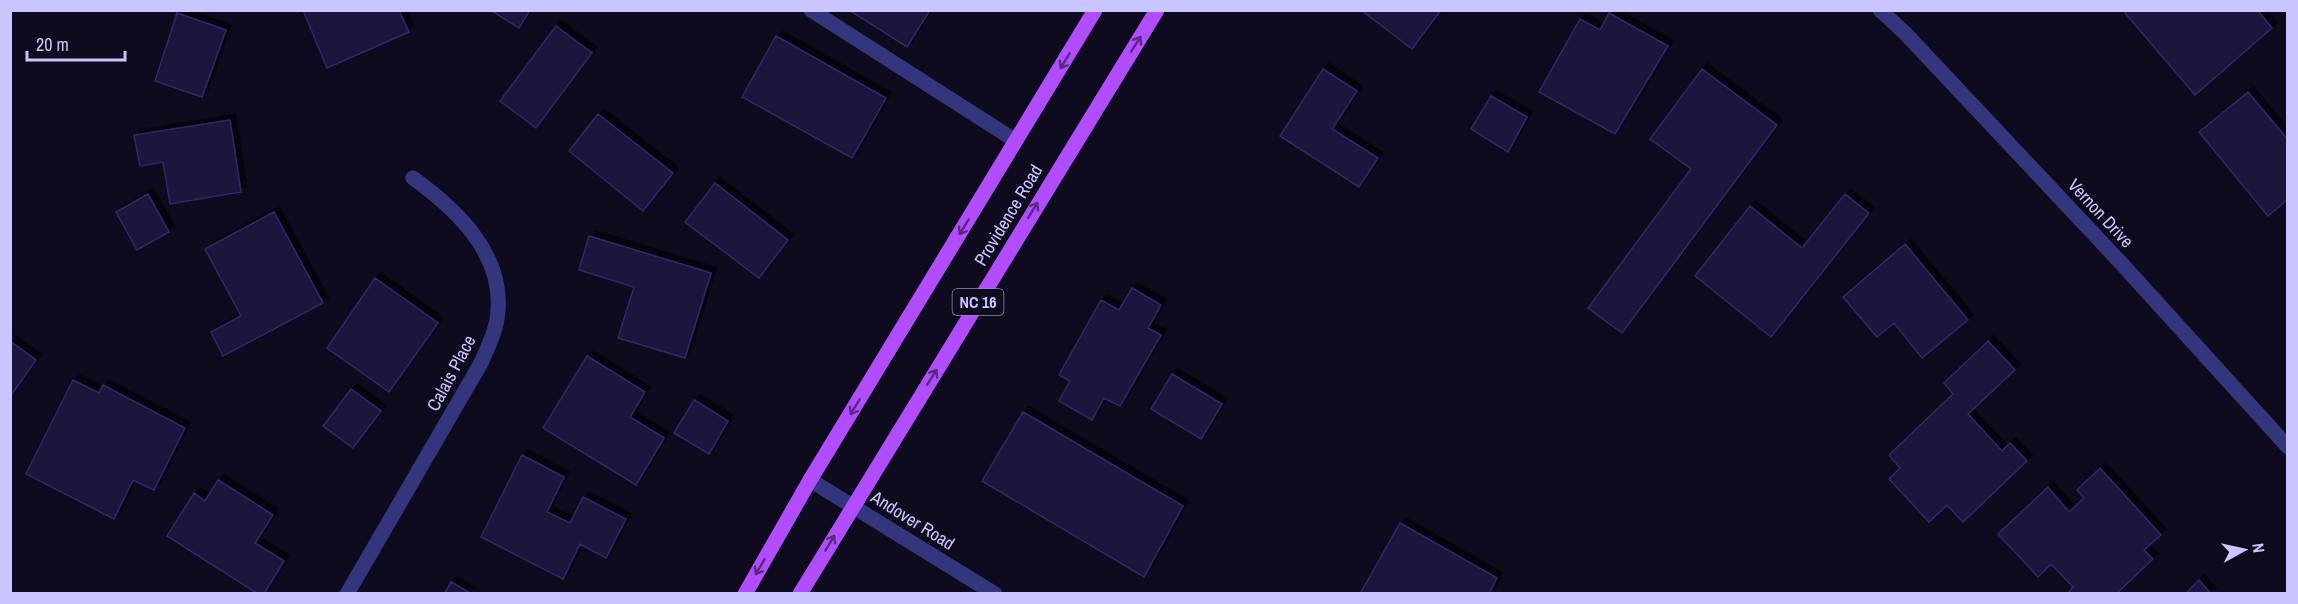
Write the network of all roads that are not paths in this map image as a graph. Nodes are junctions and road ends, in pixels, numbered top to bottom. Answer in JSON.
{"nodes":[{"id":1,"x":811,"y":10,"type":"edge"},
{"id":2,"x":1095,"y":10,"type":"edge"},
{"id":3,"x":1157,"y":10,"type":"edge"},
{"id":4,"x":1880,"y":10,"type":"edge"},
{"id":5,"x":1016,"y":141,"type":"junction"},
{"id":6,"x":413,"y":178,"type":"dead end"},
{"id":7,"x":2288,"y":447,"type":"edge"},
{"id":8,"x":810,"y":480,"type":"junction"},
{"id":9,"x":852,"y":506,"type":"junction"},
{"id":10,"x":347,"y":594,"type":"edge"},
{"id":11,"x":745,"y":594,"type":"edge"},
{"id":12,"x":800,"y":594,"type":"edge"},
{"id":13,"x":995,"y":594,"type":"edge"}],
"edges":[{"from":1,"to":5,"type":"street"},
{"from":2,"to":5,"type":"main road","name":"Providence Road","number":"NC 16","one_way":true},
{"from":9,"to":3,"type":"main road","name":"Providence Road","number":"NC 16","one_way":true},
{"from":4,"to":7,"type":"street","name":"Vernon Drive"},
{"from":5,"to":8,"type":"main road","name":"Providence Road","number":"NC 16","one_way":true},
{"from":6,"to":10,"type":"street","name":"Calais Place"},
{"from":8,"to":9,"type":"street","name":"Andover Road"},
{"from":8,"to":11,"type":"main road","name":"Providence Road","number":"NC 16","one_way":true},
{"from":12,"to":9,"type":"main road","name":"Providence Road","number":"NC 16","one_way":true},
{"from":9,"to":13,"type":"street","name":"Andover Road"}]}
